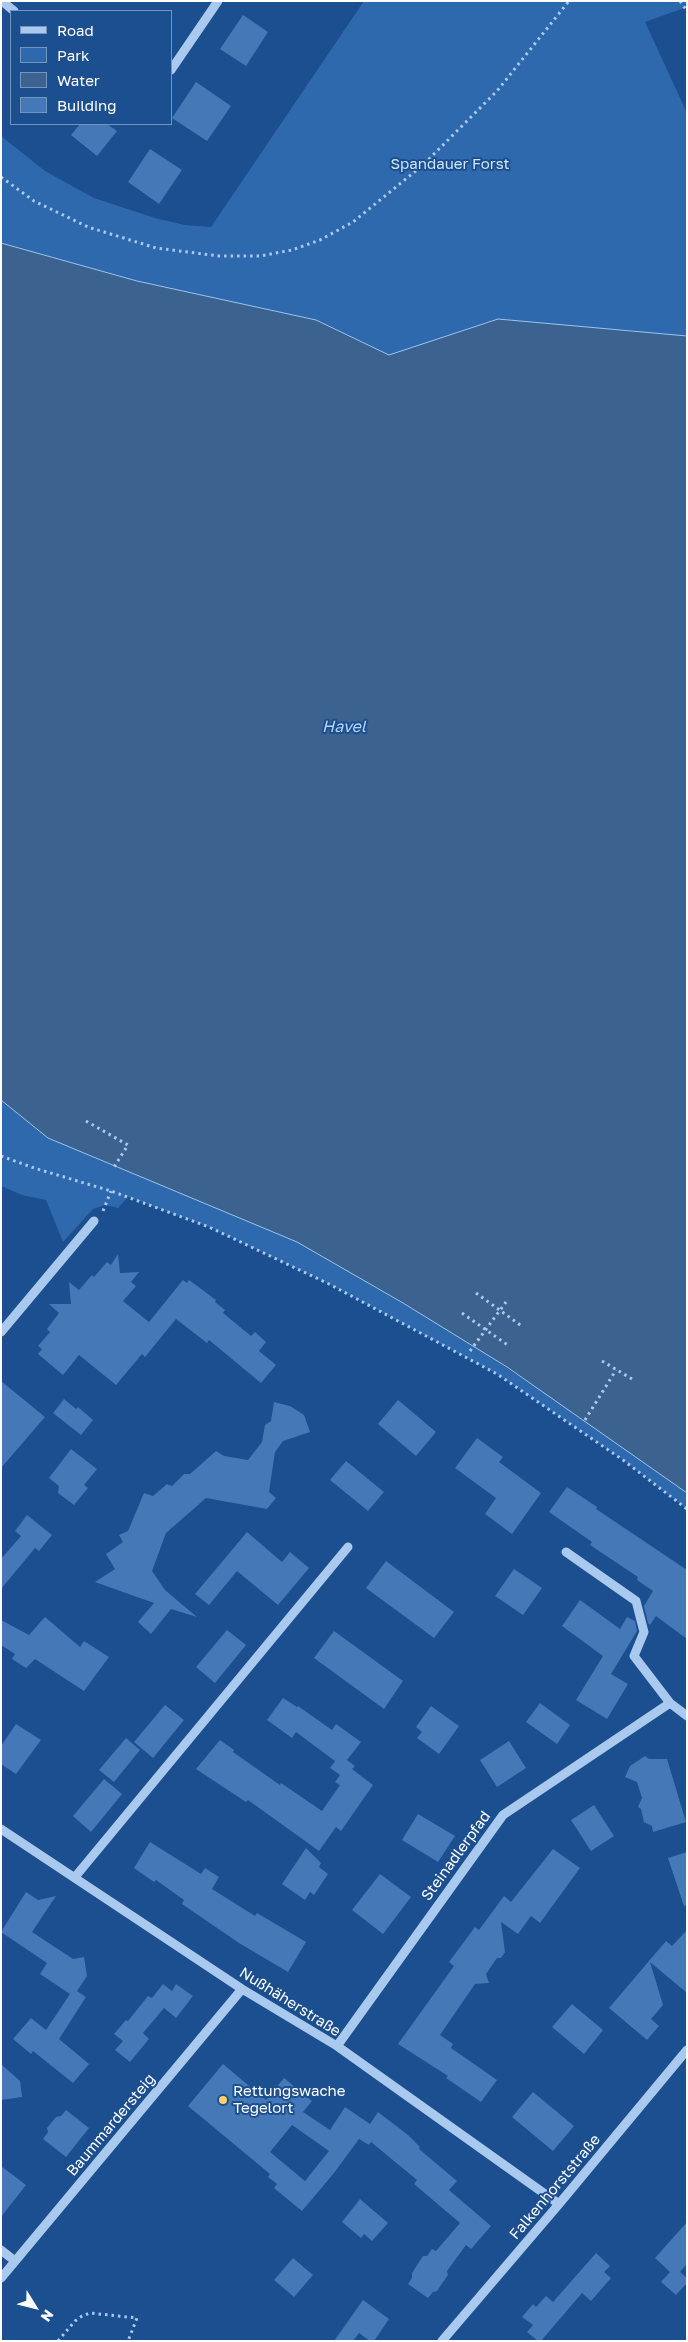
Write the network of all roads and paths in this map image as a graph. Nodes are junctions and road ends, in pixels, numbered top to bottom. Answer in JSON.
{"nodes":[{"id":1,"x":2,"y":1,"type":"edge"},
{"id":2,"x":218,"y":1,"type":"edge"},
{"id":3,"x":569,"y":1,"type":"edge"},
{"id":4,"x":680,"y":1,"type":"edge"},
{"id":5,"x":13,"y":10,"type":"edge"},
{"id":6,"x":687,"y":11,"type":"edge"},
{"id":7,"x":172,"y":69,"type":"edge"},
{"id":8,"x":1,"y":177,"type":"edge"},
{"id":9,"x":86,"y":1121,"type":"dead end"},
{"id":10,"x":1,"y":1156,"type":"edge"},
{"id":11,"x":114,"y":1167,"type":"dead end"},
{"id":12,"x":112,"y":1191,"type":"junction"},
{"id":13,"x":94,"y":1221,"type":"joint"},
{"id":14,"x":476,"y":1293,"type":"dead end"},
{"id":15,"x":506,"y":1302,"type":"dead end"},
{"id":16,"x":500,"y":1310,"type":"junction"},
{"id":17,"x":462,"y":1313,"type":"dead end"},
{"id":18,"x":523,"y":1327,"type":"dead end"},
{"id":19,"x":486,"y":1329,"type":"junction"},
{"id":20,"x":1,"y":1332,"type":"edge"},
{"id":21,"x":509,"y":1346,"type":"dead end"},
{"id":22,"x":470,"y":1351,"type":"dead end"},
{"id":23,"x":602,"y":1361,"type":"dead end"},
{"id":24,"x":616,"y":1370,"type":"junction"},
{"id":25,"x":632,"y":1379,"type":"dead end"},
{"id":26,"x":585,"y":1420,"type":"dead end"},
{"id":27,"x":687,"y":1509,"type":"edge"},
{"id":28,"x":348,"y":1547,"type":"dead end"},
{"id":29,"x":566,"y":1552,"type":"dead end"},
{"id":30,"x":670,"y":1703,"type":"junction"},
{"id":31,"x":687,"y":1716,"type":"edge"},
{"id":32,"x":1,"y":1830,"type":"edge"},
{"id":33,"x":75,"y":1877,"type":"junction"},
{"id":34,"x":242,"y":1989,"type":"junction"},
{"id":35,"x":337,"y":2046,"type":"junction"},
{"id":36,"x":686,"y":2052,"type":"edge"},
{"id":37,"x":559,"y":2204,"type":"junction"},
{"id":38,"x":1,"y":2250,"type":"edge"},
{"id":39,"x":15,"y":2261,"type":"junction"},
{"id":40,"x":1,"y":2278,"type":"edge"},
{"id":41,"x":58,"y":2341,"type":"edge"},
{"id":42,"x":128,"y":2341,"type":"edge"},
{"id":43,"x":442,"y":2341,"type":"edge"}],
"edges":[{"from":1,"to":5,"type":"street"},
{"from":2,"to":7,"type":"street"},
{"from":3,"to":8,"type":"path"},
{"from":4,"to":6,"type":"path"},
{"from":9,"to":11,"type":"path"},
{"from":10,"to":12,"type":"path"},
{"from":12,"to":13,"type":"path"},
{"from":12,"to":27,"type":"path"},
{"from":13,"to":20,"type":"street"},
{"from":14,"to":16,"type":"path"},
{"from":15,"to":16,"type":"path"},
{"from":16,"to":18,"type":"path"},
{"from":16,"to":19,"type":"path"},
{"from":17,"to":19,"type":"path"},
{"from":19,"to":21,"type":"path"},
{"from":19,"to":22,"type":"path"},
{"from":23,"to":24,"type":"path"},
{"from":24,"to":25,"type":"path"},
{"from":24,"to":26,"type":"path"},
{"from":28,"to":33,"type":"street"},
{"from":29,"to":30,"type":"street"},
{"from":30,"to":31,"type":"street"},
{"from":30,"to":35,"type":"street","name":"Steinadlerpfad"},
{"from":32,"to":33,"type":"street","name":"Nußhäherstraße"},
{"from":33,"to":34,"type":"street","name":"Nußhäherstraße"},
{"from":34,"to":35,"type":"street","name":"Nußhäherstraße"},
{"from":34,"to":39,"type":"street","name":"Baummardersteig"},
{"from":35,"to":37,"type":"street","name":"Nußhäherstraße"},
{"from":36,"to":37,"type":"street","name":"Falkenhorststraße"},
{"from":37,"to":43,"type":"street","name":"Falkenhorststraße"},
{"from":38,"to":39,"type":"street"},
{"from":39,"to":40,"type":"street","name":"Baummardersteig"},
{"from":41,"to":42,"type":"path"}]}
